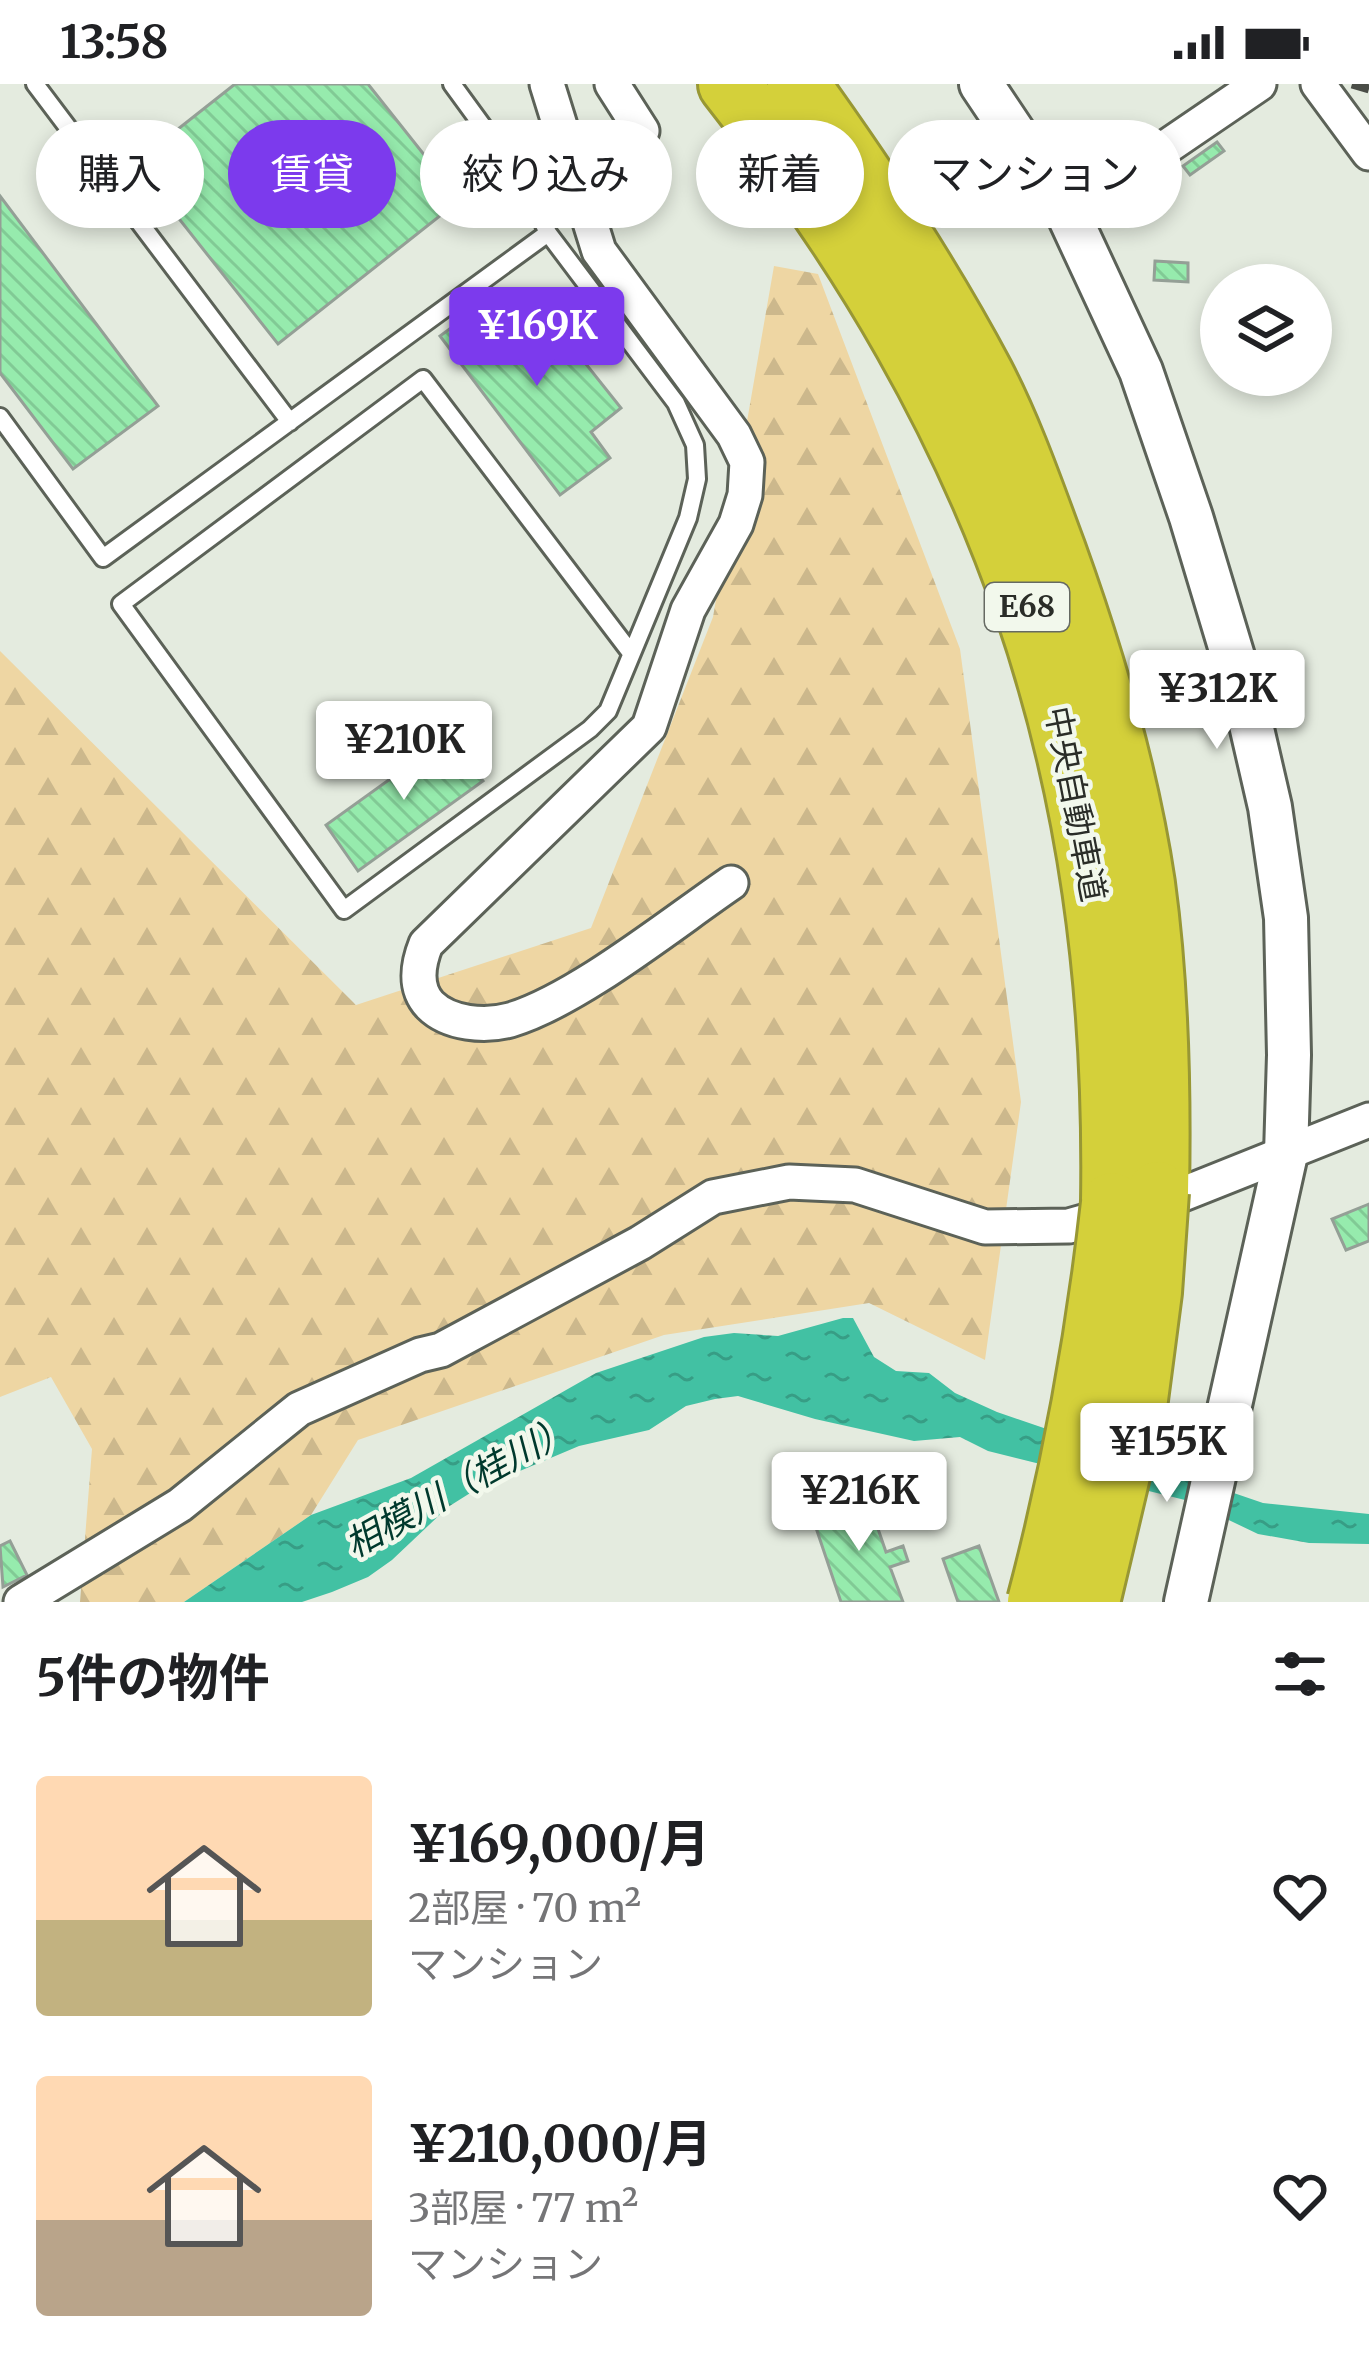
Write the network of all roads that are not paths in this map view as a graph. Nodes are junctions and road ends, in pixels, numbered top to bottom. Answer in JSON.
{"nodes":[{"id":1,"x":35,"y":84,"type":"edge"},
{"id":2,"x":452,"y":84,"type":"edge"},
{"id":3,"x":547,"y":84,"type":"edge"},
{"id":4,"x":612,"y":84,"type":"edge"},
{"id":5,"x":729,"y":84,"type":"edge"},
{"id":6,"x":798,"y":84,"type":"edge"},
{"id":7,"x":981,"y":84,"type":"edge"},
{"id":8,"x":1259,"y":84,"type":"edge"},
{"id":9,"x":1318,"y":84,"type":"edge"},
{"id":10,"x":635,"y":120,"type":"edge"},
{"id":11,"x":1005,"y":120,"type":"edge"},
{"id":12,"x":1182,"y":136,"type":"edge"},
{"id":13,"x":1369,"y":153,"type":"edge"},
{"id":14,"x":1075,"y":228,"type":"edge"},
{"id":15,"x":548,"y":233,"type":"junction"},
{"id":16,"x":0,"y":417,"type":"edge"},
{"id":17,"x":290,"y":422,"type":"junction"},
{"id":18,"x":631,"y":653,"type":"junction"},
{"id":19,"x":731,"y":883,"type":"dead end"},
{"id":20,"x":1369,"y":1120,"type":"edge"},
{"id":21,"x":1286,"y":1154,"type":"junction"},
{"id":22,"x":1135,"y":1197,"type":"junction"},
{"id":23,"x":1189,"y":1587,"type":"edge"},
{"id":24,"x":21,"y":1602,"type":"edge"},
{"id":25,"x":1038,"y":1602,"type":"edge"},
{"id":26,"x":1089,"y":1602,"type":"edge"}],
"edges":[{"from":1,"to":17,"type":"lane"},
{"from":2,"to":15,"type":"lane"},
{"from":3,"to":19,"type":"street"},
{"from":4,"to":10,"type":"street"},
{"from":5,"to":22,"type":"highway","name":"中央自動車道","number":"E68"},
{"from":6,"to":22,"type":"highway","name":"中央自動車道","number":"E68"},
{"from":7,"to":11,"type":"street"},
{"from":8,"to":12,"type":"street"},
{"from":9,"to":13,"type":"street"},
{"from":14,"to":21,"type":"street"},
{"from":15,"to":17,"type":"lane"},
{"from":15,"to":18,"type":"lane"},
{"from":16,"to":17,"type":"lane"},
{"from":18,"to":18,"type":"lane"},
{"from":20,"to":21,"type":"street"},
{"from":21,"to":23,"type":"street"},
{"from":21,"to":24,"type":"street"},
{"from":22,"to":25,"type":"highway","name":"中央自動車道","number":"E68","bridge":true},
{"from":22,"to":26,"type":"highway","name":"中央自動車道","number":"E68","bridge":true}]}
